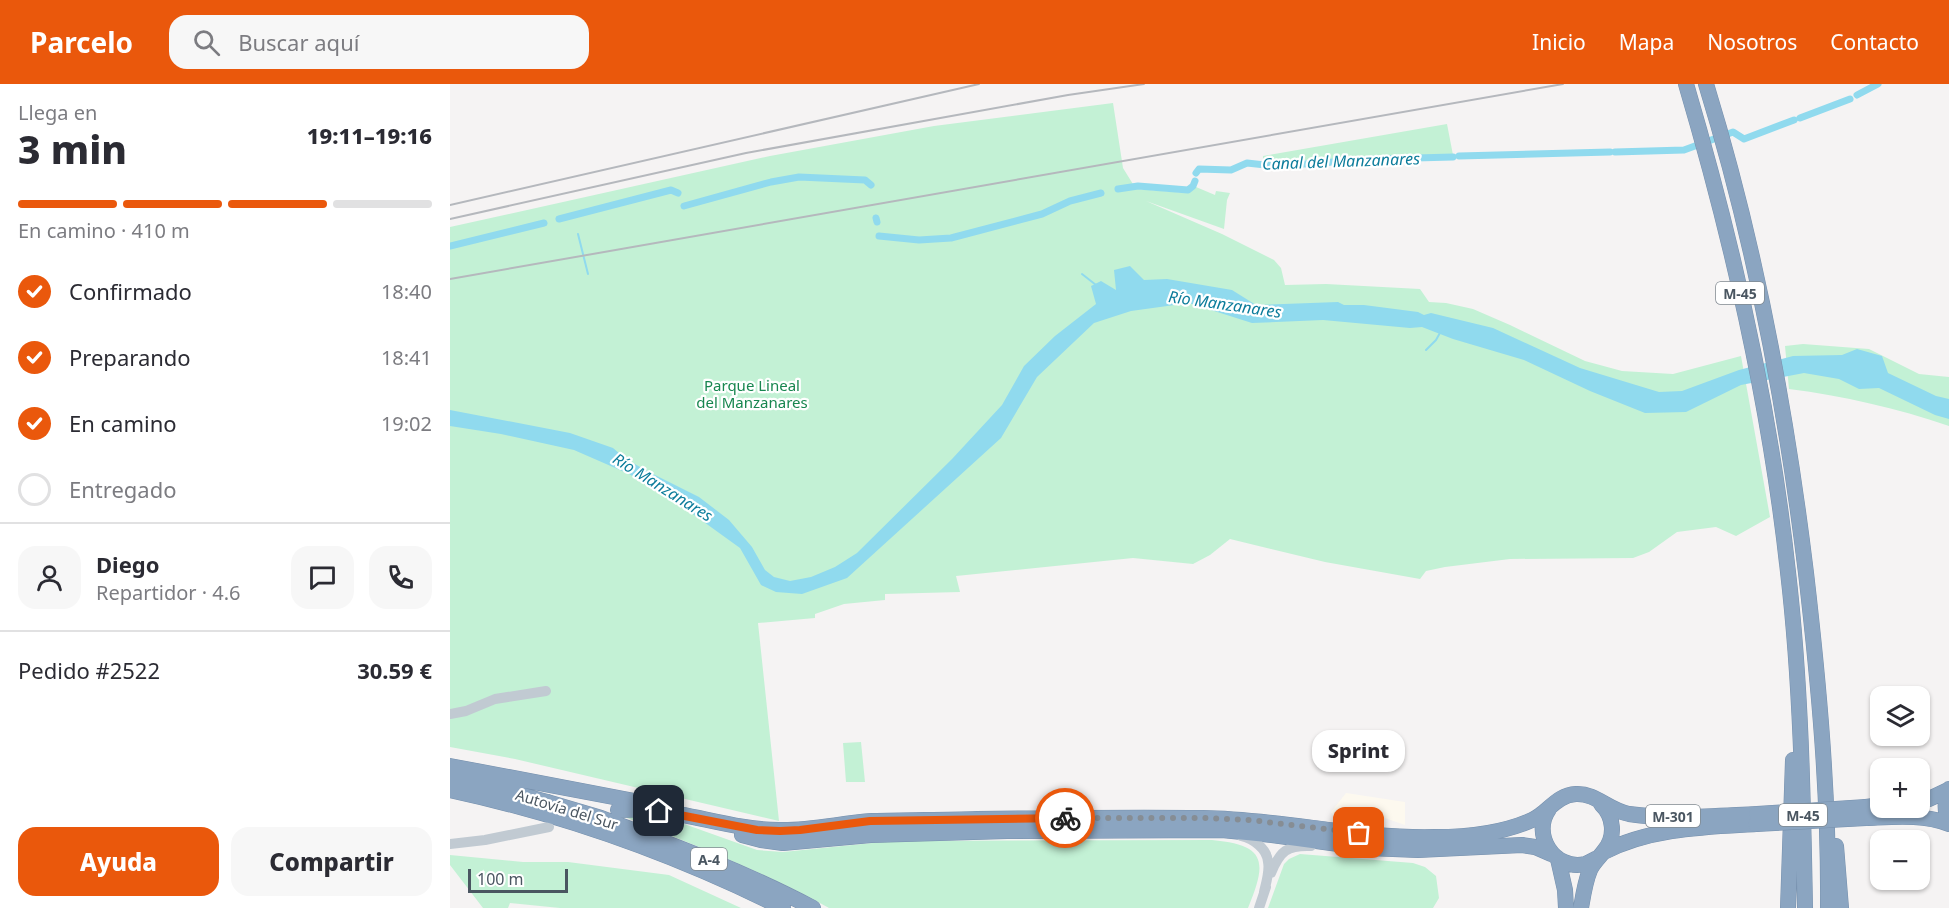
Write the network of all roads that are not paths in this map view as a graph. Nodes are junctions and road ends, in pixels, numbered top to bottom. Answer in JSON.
{"nodes":[{"id":1,"x":1686,"y":84,"type":"edge"},
{"id":2,"x":1706,"y":84,"type":"edge"},
{"id":3,"x":546,"y":691,"type":"dead end"},
{"id":4,"x":450,"y":714,"type":"edge"},
{"id":5,"x":1799,"y":721,"type":"junction"},
{"id":6,"x":450,"y":766,"type":"edge"},
{"id":7,"x":450,"y":776,"type":"edge"},
{"id":8,"x":1826,"y":779,"type":"junction"},
{"id":9,"x":450,"y":790,"type":"edge"},
{"id":10,"x":1949,"y":790,"type":"edge"},
{"id":11,"x":1594,"y":798,"type":"junction"},
{"id":12,"x":1930,"y":799,"type":"edge"},
{"id":13,"x":1554,"y":802,"type":"junction"},
{"id":14,"x":618,"y":810,"type":"dead end"},
{"id":15,"x":1870,"y":810,"type":"edge"},
{"id":16,"x":692,"y":817,"type":"junction"},
{"id":17,"x":1928,"y":818,"type":"edge"},
{"id":18,"x":1756,"y":819,"type":"junction"},
{"id":19,"x":1949,"y":823,"type":"edge"},
{"id":20,"x":549,"y":827,"type":"dead end"},
{"id":21,"x":1157,"y":830,"type":"junction"},
{"id":22,"x":780,"y":831,"type":"junction"},
{"id":23,"x":1790,"y":836,"type":"junction"},
{"id":24,"x":450,"y":844,"type":"edge"},
{"id":25,"x":1368,"y":848,"type":"junction"},
{"id":26,"x":1601,"y":855,"type":"junction"},
{"id":27,"x":1555,"y":857,"type":"junction"},
{"id":28,"x":1264,"y":892,"type":"junction"},
{"id":29,"x":783,"y":908,"type":"edge"},
{"id":30,"x":813,"y":908,"type":"edge"},
{"id":31,"x":1259,"y":908,"type":"edge"},
{"id":32,"x":1566,"y":908,"type":"edge"},
{"id":33,"x":1581,"y":908,"type":"edge"},
{"id":34,"x":1783,"y":908,"type":"edge"},
{"id":35,"x":1788,"y":908,"type":"edge"},
{"id":36,"x":1805,"y":908,"type":"edge"},
{"id":37,"x":1828,"y":908,"type":"edge"},
{"id":38,"x":1841,"y":908,"type":"edge"}],
"edges":[{"from":1,"to":5,"type":"highway","number":"M-45"},
{"from":2,"to":8,"type":"highway","number":"M-45"},
{"from":3,"to":4,"type":"street"},
{"from":5,"to":23,"type":"highway"},
{"from":5,"to":36,"type":"highway","number":"M-45"},
{"from":6,"to":22,"type":"highway"},
{"from":7,"to":30,"type":"highway","name":"Autovía del Sur","number":"A-4","bridge":true},
{"from":8,"to":37,"type":"highway","number":"M-45"},
{"from":8,"to":38,"type":"highway"},
{"from":9,"to":29,"type":"highway","name":"Autovía del Sur","number":"A-4"},
{"from":10,"to":12,"type":"highway","number":"M-301"},
{"from":10,"to":19,"type":"highway","number":"M-301"},
{"from":11,"to":13,"type":"highway","number":"M-301"},
{"from":11,"to":18,"type":"highway","number":"M-301"},
{"from":11,"to":26,"type":"highway"},
{"from":13,"to":22,"type":"highway","number":"M-301"},
{"from":13,"to":27,"type":"highway"},
{"from":14,"to":16,"type":"highway","number":"M-301"},
{"from":15,"to":18,"type":"highway","number":"M-301","bridge":true},
{"from":16,"to":21,"type":"highway","number":"M-301"},
{"from":16,"to":22,"type":"highway","number":"M-301"},
{"from":17,"to":19,"type":"highway","number":"M-301"},
{"from":18,"to":26,"type":"highway","number":"M-301"},
{"from":20,"to":24,"type":"street"},
{"from":21,"to":25,"type":"highway","number":"M-301"},
{"from":21,"to":28,"type":"street"},
{"from":23,"to":34,"type":"highway"},
{"from":23,"to":35,"type":"highway"},
{"from":25,"to":27,"type":"highway","number":"M-301"},
{"from":25,"to":28,"type":"street"},
{"from":26,"to":27,"type":"highway","number":"M-301"},
{"from":26,"to":33,"type":"highway"},
{"from":27,"to":32,"type":"highway"},
{"from":28,"to":31,"type":"street"}]}
